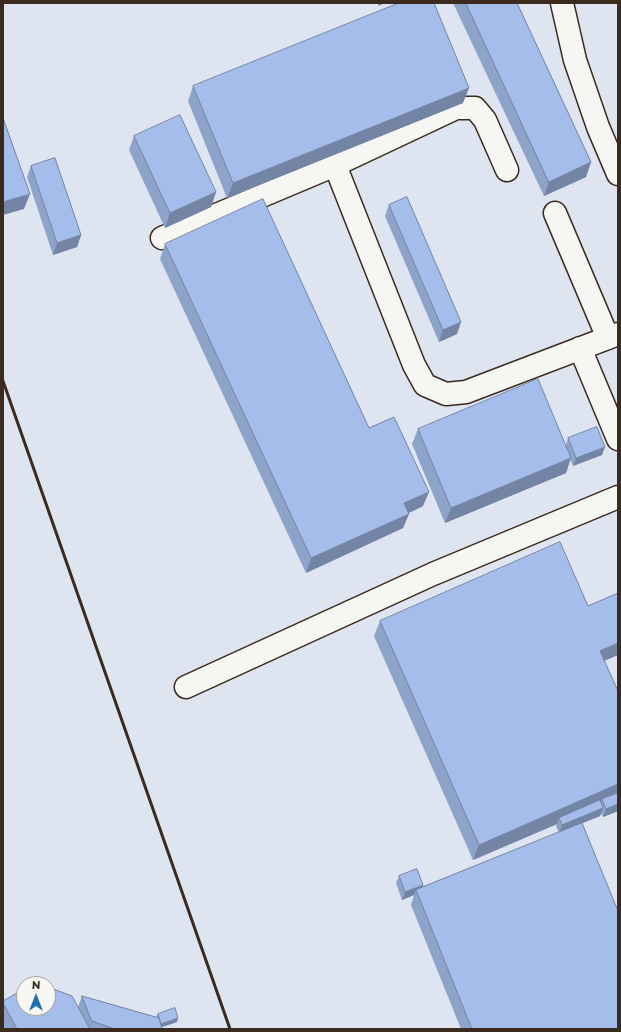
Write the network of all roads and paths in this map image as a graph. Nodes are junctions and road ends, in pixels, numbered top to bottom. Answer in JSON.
{"nodes":[{"id":1,"x":562,"y":3,"type":"edge"},
{"id":2,"x":334,"y":165,"type":"junction"},
{"id":3,"x":507,"y":170,"type":"dead end"},
{"id":4,"x":618,"y":174,"type":"edge"},
{"id":5,"x":555,"y":213,"type":"dead end"},
{"id":6,"x":162,"y":238,"type":"dead end"},
{"id":7,"x":613,"y":336,"type":"edge"},
{"id":8,"x":580,"y":348,"type":"junction"},
{"id":9,"x":618,"y":439,"type":"edge"},
{"id":10,"x":618,"y":497,"type":"edge"},
{"id":11,"x":186,"y":687,"type":"dead end"}],
"edges":[{"from":1,"to":4,"type":"street"},
{"from":2,"to":3,"type":"street"},
{"from":2,"to":6,"type":"street"},
{"from":2,"to":8,"type":"street"},
{"from":5,"to":7,"type":"street"},
{"from":7,"to":8,"type":"street"},
{"from":8,"to":9,"type":"street"},
{"from":10,"to":11,"type":"street"}]}
